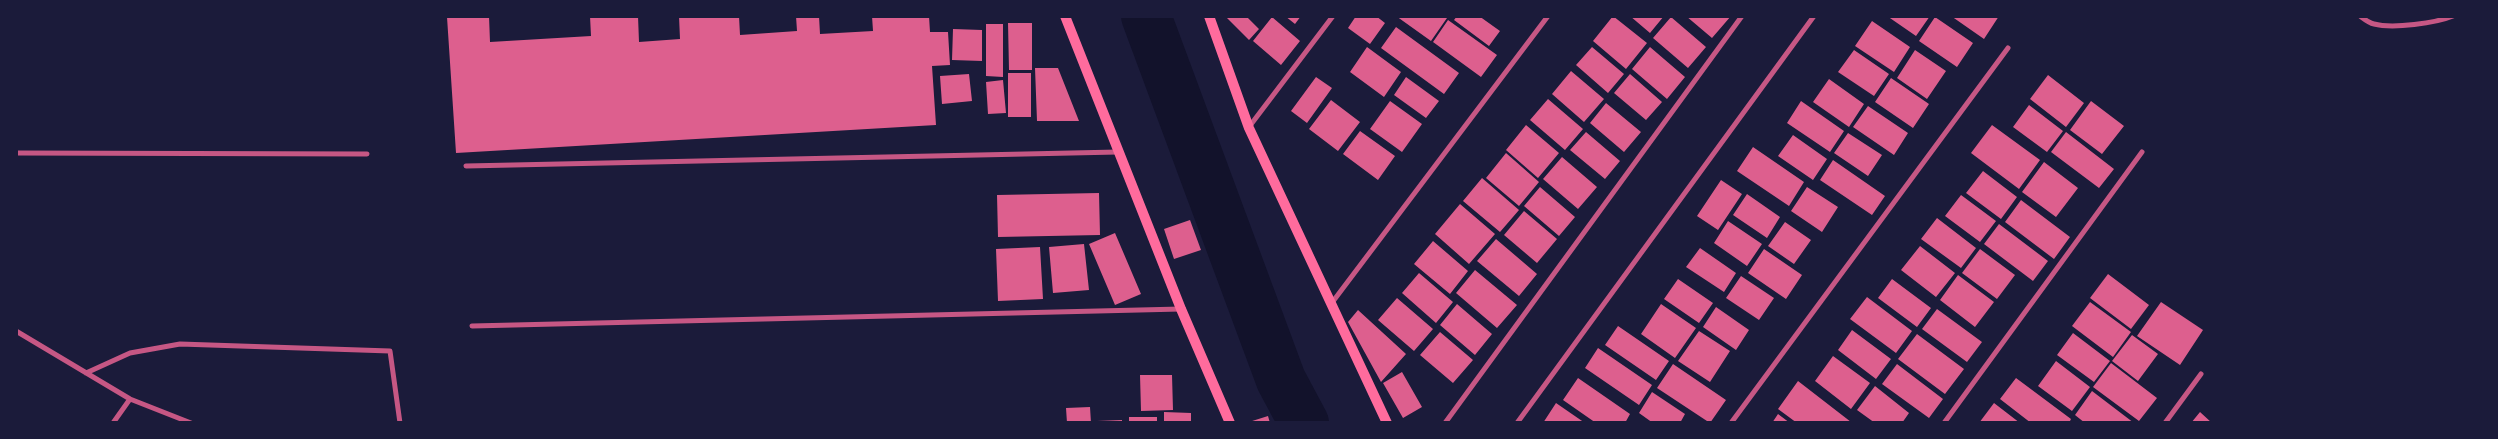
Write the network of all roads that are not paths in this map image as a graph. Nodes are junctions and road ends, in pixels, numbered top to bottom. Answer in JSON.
{"nodes":[{"id":1,"x":1065,"y":16,"type":"edge"},
{"id":2,"x":1209,"y":16,"type":"edge"},
{"id":3,"x":1333,"y":16,"type":"edge"},
{"id":4,"x":1548,"y":16,"type":"edge"},
{"id":5,"x":1742,"y":16,"type":"edge"},
{"id":6,"x":1814,"y":16,"type":"edge"},
{"id":7,"x":2360,"y":16,"type":"edge"},
{"id":8,"x":2453,"y":16,"type":"edge"},
{"id":9,"x":2008,"y":48,"type":"dead end"},
{"id":10,"x":1249,"y":128,"type":"junction"},
{"id":11,"x":1118,"y":152,"type":"junction"},
{"id":12,"x":2142,"y":152,"type":"dead end"},
{"id":13,"x":16,"y":153,"type":"edge"},
{"id":14,"x":367,"y":154,"type":"dead end"},
{"id":15,"x":466,"y":166,"type":"dead end"},
{"id":16,"x":1331,"y":304,"type":"junction"},
{"id":17,"x":1181,"y":309,"type":"junction"},
{"id":18,"x":472,"y":326,"type":"dead end"},
{"id":19,"x":16,"y":331,"type":"edge"},
{"id":20,"x":86,"y":373,"type":"junction"},
{"id":21,"x":2201,"y":374,"type":"dead end"},
{"id":22,"x":130,"y":398,"type":"junction"},
{"id":23,"x":113,"y":423,"type":"edge"},
{"id":24,"x":191,"y":423,"type":"edge"},
{"id":25,"x":400,"y":423,"type":"edge"},
{"id":26,"x":1230,"y":423,"type":"edge"},
{"id":27,"x":1387,"y":423,"type":"edge"},
{"id":28,"x":1445,"y":423,"type":"edge"},
{"id":29,"x":1517,"y":423,"type":"edge"},
{"id":30,"x":1731,"y":423,"type":"edge"},
{"id":31,"x":1944,"y":423,"type":"edge"},
{"id":32,"x":2165,"y":423,"type":"edge"}],
"edges":[{"from":1,"to":11,"type":"main road"},
{"from":2,"to":10,"type":"main road"},
{"from":3,"to":10,"type":"street"},
{"from":4,"to":16,"type":"street"},
{"from":5,"to":28,"type":"street"},
{"from":6,"to":29,"type":"street"},
{"from":7,"to":8,"type":"street"},
{"from":9,"to":30,"type":"street"},
{"from":10,"to":16,"type":"main road"},
{"from":11,"to":15,"type":"street"},
{"from":11,"to":17,"type":"main road"},
{"from":12,"to":31,"type":"street"},
{"from":13,"to":14,"type":"street"},
{"from":16,"to":27,"type":"main road"},
{"from":17,"to":18,"type":"street"},
{"from":17,"to":26,"type":"main road"},
{"from":19,"to":20,"type":"street"},
{"from":20,"to":22,"type":"street"},
{"from":20,"to":25,"type":"street"},
{"from":21,"to":32,"type":"street"},
{"from":22,"to":23,"type":"street"},
{"from":22,"to":24,"type":"street"}]}
